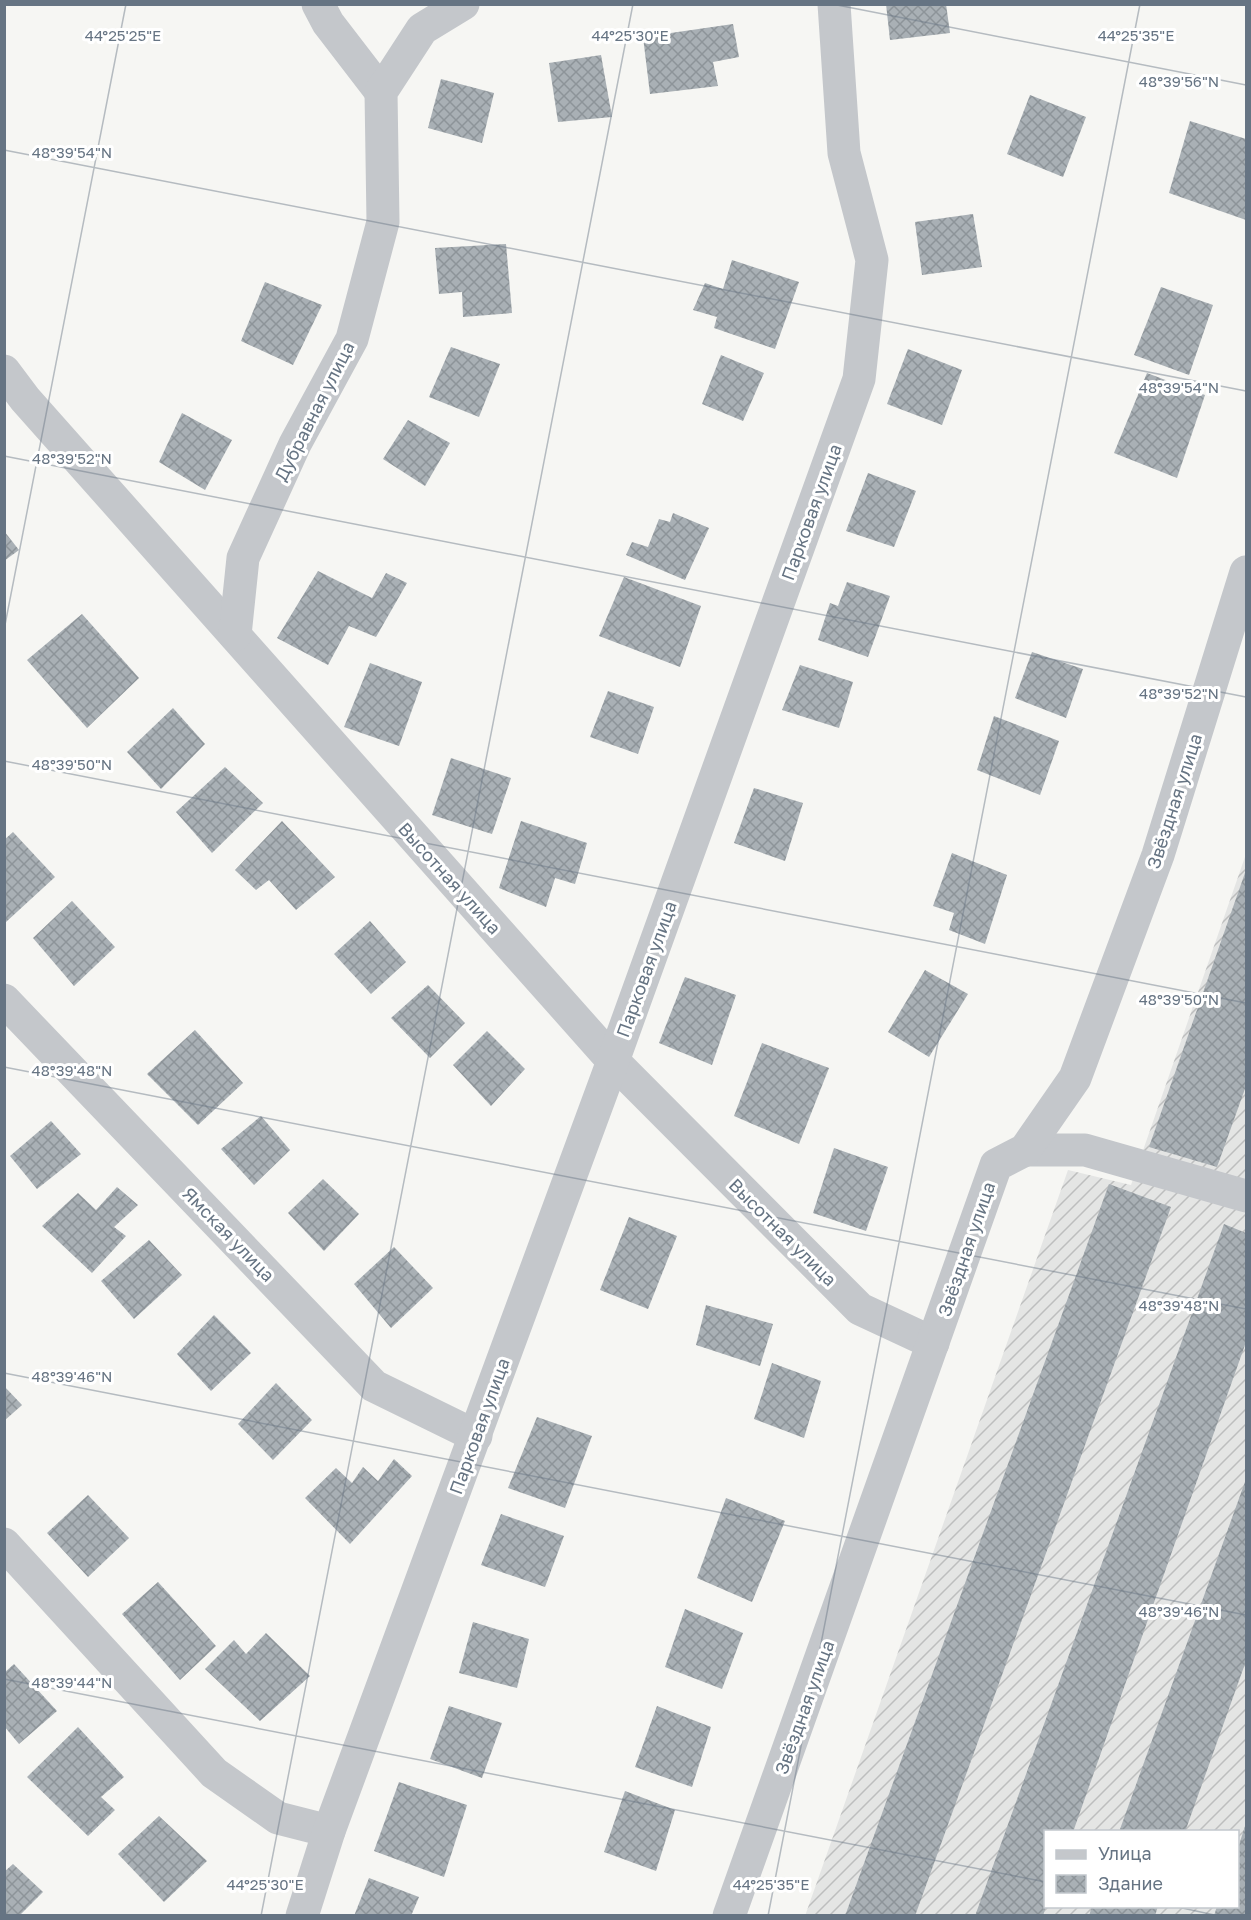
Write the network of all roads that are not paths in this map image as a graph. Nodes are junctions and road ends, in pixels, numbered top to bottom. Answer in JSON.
{"nodes":[{"id":1,"x":318,"y":4,"type":"edge"},
{"id":2,"x":464,"y":4,"type":"edge"},
{"id":3,"x":834,"y":4,"type":"edge"},
{"id":4,"x":381,"y":92,"type":"junction"},
{"id":5,"x":4,"y":371,"type":"edge"},
{"id":6,"x":1246,"y":573,"type":"edge"},
{"id":7,"x":235,"y":635,"type":"junction"},
{"id":8,"x":6,"y":1006,"type":"edge"},
{"id":9,"x":613,"y":1061,"type":"junction"},
{"id":10,"x":1025,"y":1150,"type":"junction"},
{"id":11,"x":1246,"y":1196,"type":"edge"},
{"id":12,"x":933,"y":1343,"type":"junction"},
{"id":13,"x":476,"y":1436,"type":"junction"},
{"id":14,"x":4,"y":1544,"type":"edge"},
{"id":15,"x":329,"y":1831,"type":"junction"},
{"id":16,"x":302,"y":1916,"type":"edge"},
{"id":17,"x":729,"y":1916,"type":"edge"}],
"edges":[{"from":1,"to":4,"type":"street"},
{"from":2,"to":4,"type":"street"},
{"from":3,"to":9,"type":"street","name":"Парковая улица"},
{"from":4,"to":7,"type":"street","name":"Дубравная улица"},
{"from":5,"to":7,"type":"street","name":"Высотная улица"},
{"from":6,"to":10,"type":"street","name":"Звёздная улица"},
{"from":7,"to":9,"type":"street","name":"Высотная улица"},
{"from":8,"to":13,"type":"street","name":"Ямская улица"},
{"from":9,"to":12,"type":"street","name":"Высотная улица"},
{"from":9,"to":13,"type":"street","name":"Парковая улица"},
{"from":10,"to":11,"type":"street"},
{"from":10,"to":12,"type":"street","name":"Звёздная улица"},
{"from":12,"to":17,"type":"street","name":"Звёздная улица"},
{"from":13,"to":15,"type":"street","name":"Парковая улица"},
{"from":14,"to":15,"type":"street"},
{"from":15,"to":16,"type":"street","name":"Парковая улица"}]}
